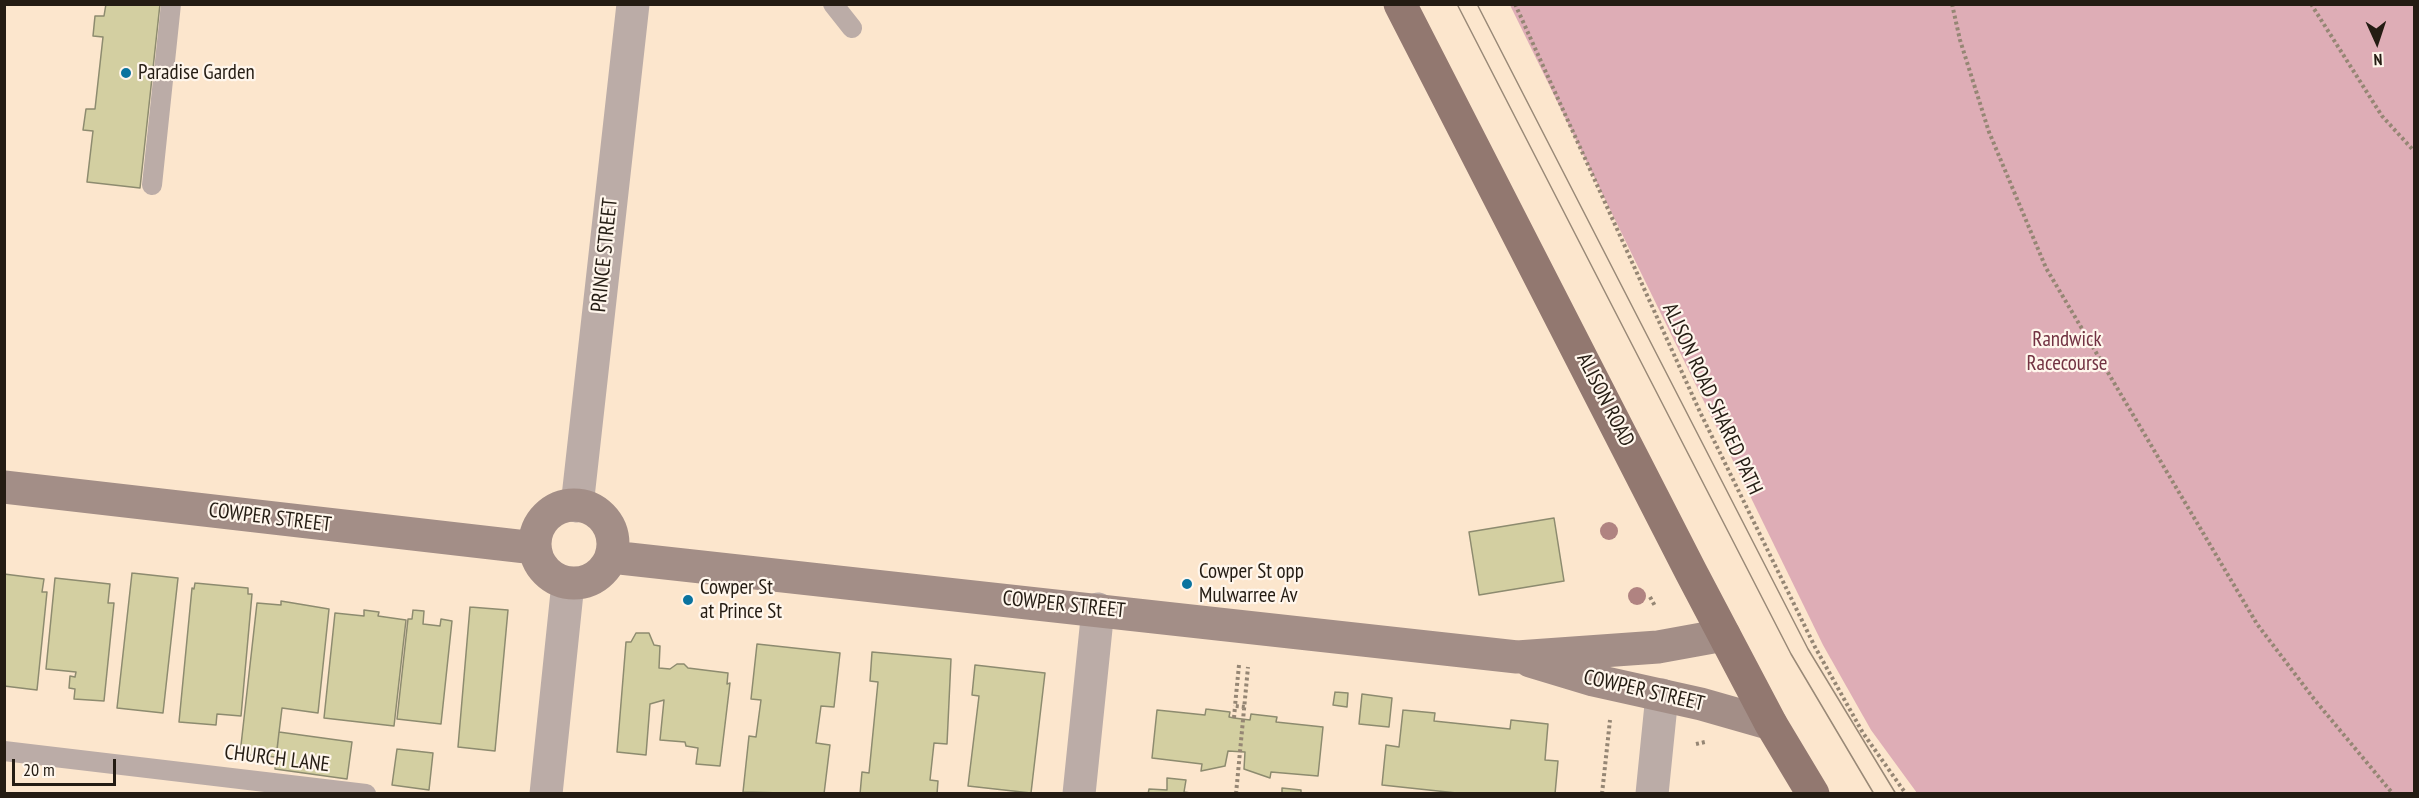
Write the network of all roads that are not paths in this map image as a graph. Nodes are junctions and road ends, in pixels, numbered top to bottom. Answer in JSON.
{"nodes":[{"id":1,"x":171,"y":4,"type":"edge"},
{"id":2,"x":633,"y":4,"type":"edge"},
{"id":3,"x":833,"y":4,"type":"edge"},
{"id":4,"x":1400,"y":4,"type":"edge"},
{"id":5,"x":852,"y":28,"type":"dead end"},
{"id":6,"x":152,"y":185,"type":"dead end"},
{"id":7,"x":4,"y":487,"type":"edge"},
{"id":8,"x":577,"y":506,"type":"junction"},
{"id":9,"x":535,"y":548,"type":"junction"},
{"id":10,"x":611,"y":557,"type":"junction"},
{"id":11,"x":568,"y":583,"type":"junction"},
{"id":12,"x":1098,"y":609,"type":"junction"},
{"id":13,"x":1724,"y":635,"type":"junction"},
{"id":14,"x":1517,"y":657,"type":"junction"},
{"id":15,"x":1662,"y":695,"type":"junction"},
{"id":16,"x":1771,"y":724,"type":"junction"},
{"id":17,"x":4,"y":751,"type":"edge"},
{"id":18,"x":366,"y":794,"type":"edge"},
{"id":19,"x":546,"y":794,"type":"edge"},
{"id":20,"x":1078,"y":794,"type":"edge"},
{"id":21,"x":1652,"y":794,"type":"edge"},
{"id":22,"x":1813,"y":794,"type":"edge"}],
"edges":[{"from":1,"to":6,"type":"lane"},
{"from":2,"to":8,"type":"street","name":"PRINCE STREET"},
{"from":3,"to":5,"type":"lane"},
{"from":4,"to":13,"type":"main road","name":"ALISON ROAD"},
{"from":7,"to":9,"type":"main road","name":"COWPER STREET"},
{"from":8,"to":9,"type":"main road"},
{"from":8,"to":10,"type":"main road"},
{"from":9,"to":11,"type":"main road"},
{"from":10,"to":11,"type":"main road"},
{"from":10,"to":12,"type":"main road","name":"COWPER STREET"},
{"from":11,"to":19,"type":"street"},
{"from":12,"to":14,"type":"main road","name":"COWPER STREET"},
{"from":12,"to":20,"type":"street"},
{"from":13,"to":14,"type":"main road","name":"COWPER STREET"},
{"from":13,"to":16,"type":"main road","name":"ALISON ROAD"},
{"from":14,"to":15,"type":"main road","name":"COWPER STREET"},
{"from":15,"to":16,"type":"main road","name":"COWPER STREET"},
{"from":15,"to":21,"type":"street"},
{"from":16,"to":22,"type":"main road","name":"ALISON ROAD"},
{"from":17,"to":18,"type":"lane","name":"CHURCH LANE"}]}
